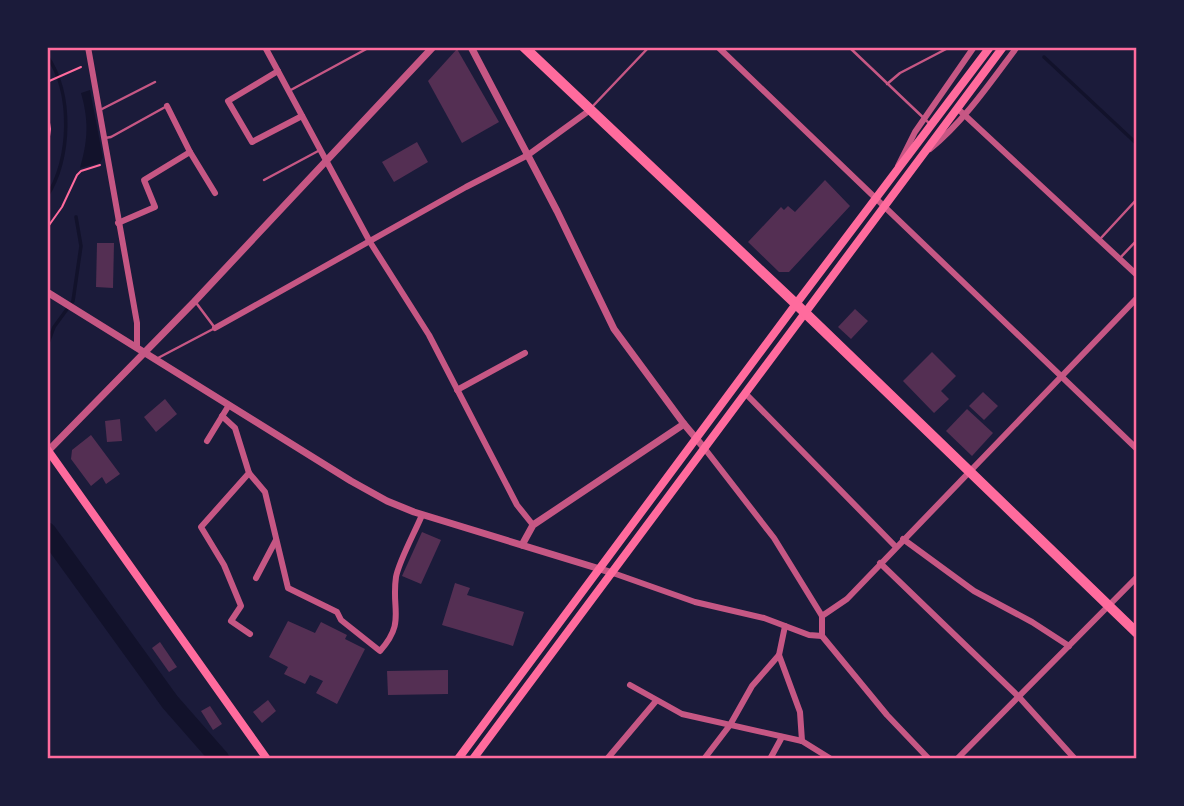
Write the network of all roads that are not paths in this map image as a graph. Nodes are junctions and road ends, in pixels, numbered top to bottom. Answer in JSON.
{"nodes":[{"id":1,"x":88,"y":47,"type":"edge"},
{"id":2,"x":265,"y":47,"type":"edge"},
{"id":3,"x":370,"y":47,"type":"edge"},
{"id":4,"x":433,"y":47,"type":"edge"},
{"id":5,"x":471,"y":47,"type":"edge"},
{"id":6,"x":524,"y":47,"type":"edge"},
{"id":7,"x":649,"y":47,"type":"edge"},
{"id":8,"x":718,"y":47,"type":"edge"},
{"id":9,"x":849,"y":47,"type":"edge"},
{"id":10,"x":950,"y":47,"type":"edge"},
{"id":11,"x":974,"y":47,"type":"edge"},
{"id":12,"x":990,"y":47,"type":"edge"},
{"id":13,"x":1003,"y":47,"type":"edge"},
{"id":14,"x":1017,"y":47,"type":"edge"},
{"id":15,"x":278,"y":71,"type":"junction"},
{"id":16,"x":155,"y":82,"type":"dead end"},
{"id":17,"x":887,"y":84,"type":"junction"},
{"id":18,"x":289,"y":91,"type":"junction"},
{"id":19,"x":167,"y":106,"type":"joint"},
{"id":20,"x":957,"y":108,"type":"junction"},
{"id":21,"x":590,"y":110,"type":"junction"},
{"id":22,"x":98,"y":111,"type":"junction"},
{"id":23,"x":965,"y":114,"type":"junction"},
{"id":24,"x":302,"y":116,"type":"junction"},
{"id":25,"x":924,"y":119,"type":"junction"},
{"id":26,"x":932,"y":126,"type":"junction"},
{"id":27,"x":103,"y":138,"type":"junction"},
{"id":28,"x":321,"y":150,"type":"junction"},
{"id":29,"x":190,"y":152,"type":"junction"},
{"id":30,"x":528,"y":155,"type":"junction"},
{"id":31,"x":919,"y":158,"type":"junction"},
{"id":32,"x":327,"y":160,"type":"junction"},
{"id":33,"x":896,"y":172,"type":"junction"},
{"id":34,"x":264,"y":180,"type":"dead end"},
{"id":35,"x":215,"y":193,"type":"dead end"},
{"id":36,"x":875,"y":199,"type":"junction"},
{"id":37,"x":1137,"y":199,"type":"edge"},
{"id":38,"x":883,"y":207,"type":"junction"},
{"id":39,"x":118,"y":223,"type":"junction"},
{"id":40,"x":1099,"y":240,"type":"junction"},
{"id":41,"x":1137,"y":240,"type":"edge"},
{"id":42,"x":370,"y":242,"type":"junction"},
{"id":43,"x":1119,"y":259,"type":"junction"},
{"id":44,"x":1137,"y":275,"type":"edge"},
{"id":45,"x":47,"y":292,"type":"edge"},
{"id":46,"x":1137,"y":298,"type":"edge"},
{"id":47,"x":194,"y":302,"type":"junction"},
{"id":48,"x":796,"y":304,"type":"junction"},
{"id":49,"x":805,"y":313,"type":"junction"},
{"id":50,"x":215,"y":328,"type":"junction"},
{"id":51,"x":140,"y":351,"type":"junction"},
{"id":52,"x":525,"y":353,"type":"dead end"},
{"id":53,"x":155,"y":360,"type":"junction"},
{"id":54,"x":1060,"y":376,"type":"junction"},
{"id":55,"x":457,"y":390,"type":"junction"},
{"id":56,"x":746,"y":393,"type":"junction"},
{"id":57,"x":229,"y":405,"type":"junction"},
{"id":58,"x":222,"y":416,"type":"junction"},
{"id":59,"x":684,"y":424,"type":"junction"},
{"id":60,"x":697,"y":438,"type":"junction"},
{"id":61,"x":206,"y":441,"type":"dead end"},
{"id":62,"x":705,"y":449,"type":"junction"},
{"id":63,"x":1137,"y":449,"type":"edge"},
{"id":64,"x":48,"y":451,"type":"edge"},
{"id":65,"x":968,"y":471,"type":"junction"},
{"id":66,"x":249,"y":473,"type":"junction"},
{"id":67,"x":422,"y":515,"type":"junction"},
{"id":68,"x":533,"y":525,"type":"junction"},
{"id":69,"x":903,"y":539,"type":"junction"},
{"id":70,"x":276,"y":540,"type":"junction"},
{"id":71,"x":522,"y":545,"type":"junction"},
{"id":72,"x":896,"y":547,"type":"junction"},
{"id":73,"x":880,"y":563,"type":"junction"},
{"id":74,"x":600,"y":570,"type":"junction"},
{"id":75,"x":612,"y":573,"type":"junction"},
{"id":76,"x":1137,"y":577,"type":"edge"},
{"id":77,"x":256,"y":578,"type":"dead end"},
{"id":78,"x":1109,"y":606,"type":"junction"},
{"id":79,"x":822,"y":615,"type":"junction"},
{"id":80,"x":785,"y":626,"type":"junction"},
{"id":81,"x":1137,"y":633,"type":"edge"},
{"id":82,"x":250,"y":634,"type":"dead end"},
{"id":83,"x":822,"y":636,"type":"junction"},
{"id":84,"x":1069,"y":646,"type":"junction"},
{"id":85,"x":779,"y":655,"type":"junction"},
{"id":86,"x":630,"y":685,"type":"dead end"},
{"id":87,"x":1019,"y":697,"type":"junction"},
{"id":88,"x":656,"y":701,"type":"junction"},
{"id":89,"x":730,"y":725,"type":"junction"},
{"id":90,"x":782,"y":737,"type":"junction"},
{"id":91,"x":802,"y":741,"type":"junction"},
{"id":92,"x":267,"y":759,"type":"edge"},
{"id":93,"x":458,"y":759,"type":"edge"},
{"id":94,"x":473,"y":759,"type":"edge"},
{"id":95,"x":607,"y":759,"type":"edge"},
{"id":96,"x":704,"y":759,"type":"edge"},
{"id":97,"x":770,"y":759,"type":"edge"},
{"id":98,"x":831,"y":759,"type":"edge"},
{"id":99,"x":929,"y":759,"type":"edge"},
{"id":100,"x":957,"y":759,"type":"edge"},
{"id":101,"x":1075,"y":759,"type":"edge"}],
"edges":[{"from":1,"to":22,"type":"street"},
{"from":2,"to":15,"type":"street"},
{"from":3,"to":18,"type":"lane"},
{"from":4,"to":32,"type":"street"},
{"from":5,"to":30,"type":"street"},
{"from":6,"to":21,"type":"main road"},
{"from":7,"to":21,"type":"lane"},
{"from":8,"to":36,"type":"street"},
{"from":9,"to":17,"type":"lane"},
{"from":10,"to":17,"type":"lane"},
{"from":11,"to":25,"type":"street"},
{"from":12,"to":26,"type":"main road"},
{"from":13,"to":20,"type":"main road"},
{"from":14,"to":23,"type":"street"},
{"from":15,"to":18,"type":"street"},
{"from":15,"to":24,"type":"street"},
{"from":16,"to":22,"type":"lane"},
{"from":17,"to":25,"type":"lane"},
{"from":18,"to":24,"type":"street"},
{"from":19,"to":27,"type":"lane"},
{"from":19,"to":29,"type":"street"},
{"from":20,"to":23,"type":"street"},
{"from":20,"to":31,"type":"main road"},
{"from":21,"to":30,"type":"street"},
{"from":21,"to":48,"type":"main road"},
{"from":22,"to":27,"type":"street"},
{"from":23,"to":31,"type":"street"},
{"from":23,"to":40,"type":"street"},
{"from":24,"to":28,"type":"street"},
{"from":25,"to":26,"type":"lane"},
{"from":25,"to":33,"type":"street"},
{"from":26,"to":33,"type":"main road"},
{"from":27,"to":39,"type":"street"},
{"from":28,"to":32,"type":"street"},
{"from":28,"to":34,"type":"lane"},
{"from":29,"to":35,"type":"street"},
{"from":29,"to":39,"type":"street"},
{"from":30,"to":42,"type":"street"},
{"from":30,"to":59,"type":"street"},
{"from":31,"to":38,"type":"main road"},
{"from":32,"to":42,"type":"street"},
{"from":32,"to":47,"type":"street"},
{"from":33,"to":36,"type":"main road"},
{"from":36,"to":38,"type":"street"},
{"from":36,"to":48,"type":"main road"},
{"from":37,"to":40,"type":"lane"},
{"from":38,"to":49,"type":"main road"},
{"from":38,"to":54,"type":"street"},
{"from":39,"to":51,"type":"street"},
{"from":40,"to":43,"type":"street"},
{"from":41,"to":43,"type":"lane"},
{"from":42,"to":50,"type":"street"},
{"from":42,"to":55,"type":"street"},
{"from":43,"to":44,"type":"street"},
{"from":45,"to":51,"type":"street"},
{"from":46,"to":54,"type":"street"},
{"from":47,"to":50,"type":"lane"},
{"from":47,"to":51,"type":"street"},
{"from":48,"to":49,"type":"main road"},
{"from":48,"to":60,"type":"main road"},
{"from":49,"to":56,"type":"main road"},
{"from":49,"to":65,"type":"main road"},
{"from":50,"to":53,"type":"lane"},
{"from":51,"to":53,"type":"street"},
{"from":51,"to":64,"type":"street"},
{"from":52,"to":55,"type":"street"},
{"from":53,"to":57,"type":"street"},
{"from":54,"to":63,"type":"street"},
{"from":54,"to":65,"type":"street"},
{"from":55,"to":68,"type":"street"},
{"from":56,"to":62,"type":"main road"},
{"from":56,"to":72,"type":"street"},
{"from":57,"to":58,"type":"street"},
{"from":57,"to":67,"type":"street"},
{"from":58,"to":61,"type":"street"},
{"from":58,"to":66,"type":"street"},
{"from":59,"to":60,"type":"street"},
{"from":59,"to":68,"type":"street"},
{"from":60,"to":62,"type":"street"},
{"from":60,"to":74,"type":"main road"},
{"from":62,"to":75,"type":"main road"},
{"from":62,"to":79,"type":"street"},
{"from":64,"to":92,"type":"main road"},
{"from":65,"to":69,"type":"street"},
{"from":65,"to":78,"type":"main road"},
{"from":66,"to":70,"type":"street"},
{"from":66,"to":82,"type":"street"},
{"from":67,"to":70,"type":"street"},
{"from":67,"to":71,"type":"street"},
{"from":68,"to":71,"type":"street"},
{"from":69,"to":72,"type":"street"},
{"from":69,"to":84,"type":"street"},
{"from":70,"to":77,"type":"street"},
{"from":71,"to":74,"type":"street"},
{"from":72,"to":73,"type":"street"},
{"from":73,"to":79,"type":"street"},
{"from":73,"to":87,"type":"street"},
{"from":74,"to":75,"type":"street"},
{"from":74,"to":93,"type":"main road"},
{"from":75,"to":80,"type":"street"},
{"from":75,"to":94,"type":"main road"},
{"from":76,"to":78,"type":"street"},
{"from":78,"to":81,"type":"main road"},
{"from":78,"to":84,"type":"street"},
{"from":79,"to":83,"type":"street"},
{"from":80,"to":83,"type":"street"},
{"from":80,"to":85,"type":"street"},
{"from":83,"to":99,"type":"street"},
{"from":84,"to":87,"type":"street"},
{"from":85,"to":89,"type":"street"},
{"from":85,"to":91,"type":"street"},
{"from":86,"to":88,"type":"street"},
{"from":87,"to":100,"type":"street"},
{"from":87,"to":101,"type":"street"},
{"from":88,"to":89,"type":"street"},
{"from":88,"to":95,"type":"street"},
{"from":89,"to":90,"type":"street"},
{"from":89,"to":96,"type":"street"},
{"from":90,"to":91,"type":"street"},
{"from":90,"to":97,"type":"street"},
{"from":91,"to":98,"type":"street"}]}
